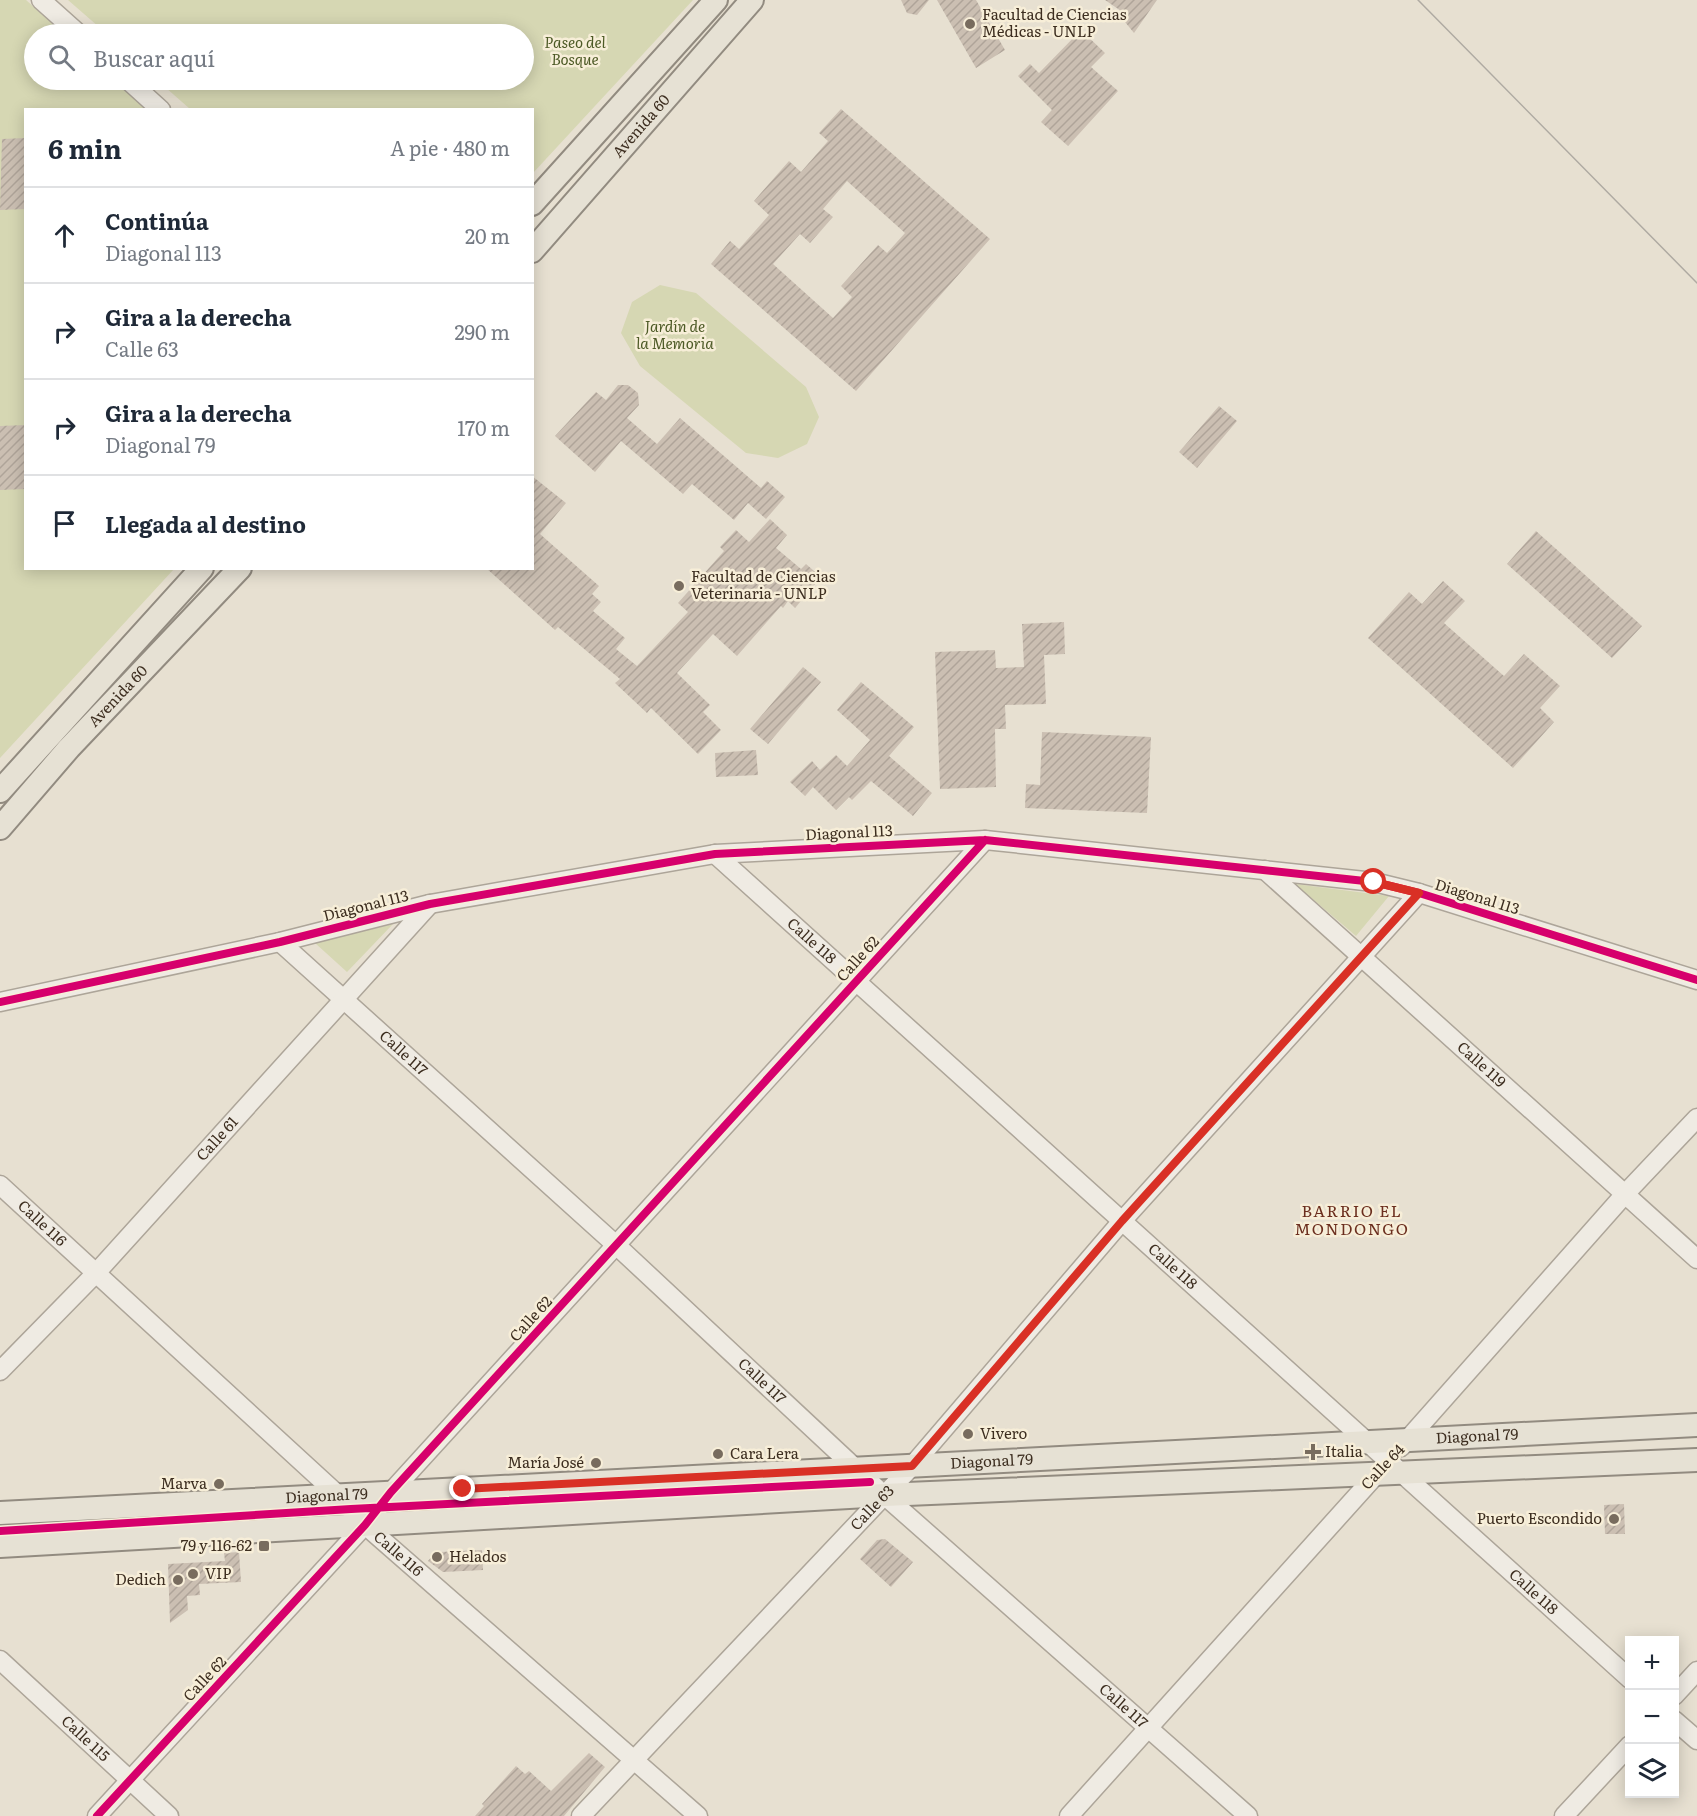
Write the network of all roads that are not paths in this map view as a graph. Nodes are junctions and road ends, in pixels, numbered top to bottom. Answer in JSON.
{"nodes":[{"id":1,"x":41,"y":0,"type":"edge"},
{"id":2,"x":716,"y":0,"type":"edge"},
{"id":3,"x":752,"y":0,"type":"edge"},
{"id":4,"x":68,"y":24,"type":"edge"},
{"id":5,"x":139,"y":90,"type":"edge"},
{"id":6,"x":159,"y":108,"type":"edge"},
{"id":7,"x":534,"y":202,"type":"edge"},
{"id":8,"x":534,"y":249,"type":"edge"},
{"id":9,"x":200,"y":570,"type":"edge"},
{"id":10,"x":238,"y":570,"type":"edge"},
{"id":11,"x":0,"y":791,"type":"edge"},
{"id":12,"x":0,"y":828,"type":"edge"},
{"id":13,"x":985,"y":840,"type":"junction"},
{"id":14,"x":715,"y":854,"type":"junction"},
{"id":15,"x":1265,"y":870,"type":"junction"},
{"id":16,"x":1419,"y":893,"type":"junction"},
{"id":17,"x":430,"y":904,"type":"junction"},
{"id":18,"x":280,"y":942,"type":"junction"},
{"id":19,"x":1361,"y":957,"type":"junction"},
{"id":20,"x":1697,"y":980,"type":"edge"},
{"id":21,"x":856,"y":981,"type":"junction"},
{"id":22,"x":343,"y":1000,"type":"junction"},
{"id":23,"x":0,"y":1002,"type":"edge"},
{"id":24,"x":1697,"y":1118,"type":"edge"},
{"id":25,"x":0,"y":1185,"type":"edge"},
{"id":26,"x":1625,"y":1194,"type":"junction"},
{"id":27,"x":1122,"y":1221,"type":"junction"},
{"id":28,"x":616,"y":1245,"type":"junction"},
{"id":29,"x":1697,"y":1259,"type":"edge"},
{"id":30,"x":96,"y":1273,"type":"junction"},
{"id":31,"x":0,"y":1371,"type":"edge"},
{"id":32,"x":1697,"y":1425,"type":"edge"},
{"id":33,"x":1408,"y":1440,"type":"junction"},
{"id":34,"x":1366,"y":1442,"type":"junction"},
{"id":35,"x":1697,"y":1460,"type":"edge"},
{"id":36,"x":912,"y":1466,"type":"junction"},
{"id":37,"x":856,"y":1468,"type":"junction"},
{"id":38,"x":1389,"y":1469,"type":"junction"},
{"id":39,"x":391,"y":1492,"type":"junction"},
{"id":40,"x":338,"y":1495,"type":"junction"},
{"id":41,"x":884,"y":1496,"type":"junction"},
{"id":42,"x":0,"y":1513,"type":"edge"},
{"id":43,"x":364,"y":1526,"type":"junction"},
{"id":44,"x":0,"y":1546,"type":"edge"},
{"id":45,"x":0,"y":1660,"type":"edge"},
{"id":46,"x":1697,"y":1671,"type":"edge"},
{"id":47,"x":1625,"y":1676,"type":"edge"},
{"id":48,"x":1679,"y":1691,"type":"edge"},
{"id":49,"x":1679,"y":1724,"type":"edge"},
{"id":50,"x":1148,"y":1726,"type":"junction"},
{"id":51,"x":1697,"y":1740,"type":"edge"},
{"id":52,"x":1625,"y":1749,"type":"edge"},
{"id":53,"x":633,"y":1758,"type":"junction"},
{"id":54,"x":129,"y":1780,"type":"junction"},
{"id":55,"x":97,"y":1816,"type":"edge"},
{"id":56,"x":169,"y":1816,"type":"edge"},
{"id":57,"x":581,"y":1816,"type":"edge"},
{"id":58,"x":698,"y":1816,"type":"edge"},
{"id":59,"x":1069,"y":1816,"type":"edge"},
{"id":60,"x":1248,"y":1816,"type":"edge"},
{"id":61,"x":1564,"y":1816,"type":"edge"}],
"edges":[{"from":1,"to":4,"type":"street"},
{"from":2,"to":7,"type":"main road","name":"Avenida 60"},
{"from":3,"to":8,"type":"main road","name":"Avenida 60"},
{"from":5,"to":6,"type":"street"},
{"from":9,"to":11,"type":"main road","name":"Avenida 60"},
{"from":10,"to":12,"type":"main road","name":"Avenida 60"},
{"from":13,"to":14,"type":"street","name":"Diagonal 113"},
{"from":13,"to":15,"type":"street","name":"Diagonal 113"},
{"from":13,"to":21,"type":"street","name":"Calle 62"},
{"from":14,"to":17,"type":"street","name":"Diagonal 113"},
{"from":14,"to":21,"type":"street","name":"Calle 118"},
{"from":15,"to":16,"type":"street","name":"Diagonal 113"},
{"from":15,"to":19,"type":"street","name":"Calle 119"},
{"from":16,"to":19,"type":"street","name":"Calle 63"},
{"from":16,"to":20,"type":"street","name":"Diagonal 113"},
{"from":17,"to":18,"type":"street","name":"Diagonal 113"},
{"from":17,"to":22,"type":"street","name":"Calle 61"},
{"from":18,"to":22,"type":"street","name":"Calle 117"},
{"from":18,"to":23,"type":"street","name":"Diagonal 113"},
{"from":19,"to":26,"type":"street","name":"Calle 119"},
{"from":19,"to":27,"type":"street","name":"Calle 63"},
{"from":21,"to":27,"type":"street","name":"Calle 118"},
{"from":21,"to":28,"type":"street","name":"Calle 62"},
{"from":22,"to":28,"type":"street","name":"Calle 117"},
{"from":22,"to":30,"type":"street","name":"Calle 61"},
{"from":24,"to":26,"type":"street","name":"Calle 64"},
{"from":25,"to":30,"type":"street","name":"Calle 116"},
{"from":26,"to":29,"type":"street","name":"Calle 119"},
{"from":26,"to":33,"type":"street","name":"Calle 64"},
{"from":27,"to":34,"type":"street","name":"Calle 118"},
{"from":27,"to":36,"type":"street","name":"Calle 63"},
{"from":28,"to":37,"type":"street","name":"Calle 117"},
{"from":28,"to":39,"type":"street","name":"Calle 62"},
{"from":30,"to":31,"type":"street","name":"Calle 61"},
{"from":30,"to":40,"type":"street","name":"Calle 116"},
{"from":32,"to":33,"type":"main road","name":"Diagonal 79"},
{"from":33,"to":34,"type":"main road","name":"Diagonal 79"},
{"from":33,"to":38,"type":"street","name":"Calle 64"},
{"from":34,"to":36,"type":"main road","name":"Diagonal 79"},
{"from":34,"to":38,"type":"street","name":"Calle 118"},
{"from":35,"to":38,"type":"main road","name":"Diagonal 79"},
{"from":36,"to":37,"type":"main road","name":"Diagonal 79"},
{"from":36,"to":41,"type":"street","name":"Calle 63"},
{"from":37,"to":39,"type":"main road","name":"Diagonal 79"},
{"from":37,"to":41,"type":"street","name":"Calle 117"},
{"from":38,"to":41,"type":"main road","name":"Diagonal 79"},
{"from":38,"to":47,"type":"street","name":"Calle 118"},
{"from":38,"to":50,"type":"street","name":"Calle 64"},
{"from":39,"to":40,"type":"main road","name":"Diagonal 79"},
{"from":39,"to":43,"type":"street","name":"Calle 62"},
{"from":40,"to":42,"type":"main road","name":"Diagonal 79"},
{"from":40,"to":43,"type":"street","name":"Calle 116"},
{"from":41,"to":43,"type":"main road","name":"Diagonal 79"},
{"from":41,"to":50,"type":"street","name":"Calle 117"},
{"from":41,"to":53,"type":"street","name":"Calle 63"},
{"from":43,"to":44,"type":"main road","name":"Diagonal 79"},
{"from":43,"to":53,"type":"street","name":"Calle 116"},
{"from":43,"to":54,"type":"street","name":"Calle 62"},
{"from":45,"to":54,"type":"street","name":"Calle 115"},
{"from":46,"to":48,"type":"street"},
{"from":49,"to":51,"type":"street"},
{"from":50,"to":59,"type":"street","name":"Calle 64"},
{"from":50,"to":60,"type":"street","name":"Calle 117"},
{"from":52,"to":61,"type":"street"},
{"from":53,"to":57,"type":"street","name":"Calle 63"},
{"from":53,"to":58,"type":"street","name":"Calle 116"},
{"from":54,"to":55,"type":"street","name":"Calle 62"},
{"from":54,"to":56,"type":"street","name":"Calle 115"}]}
